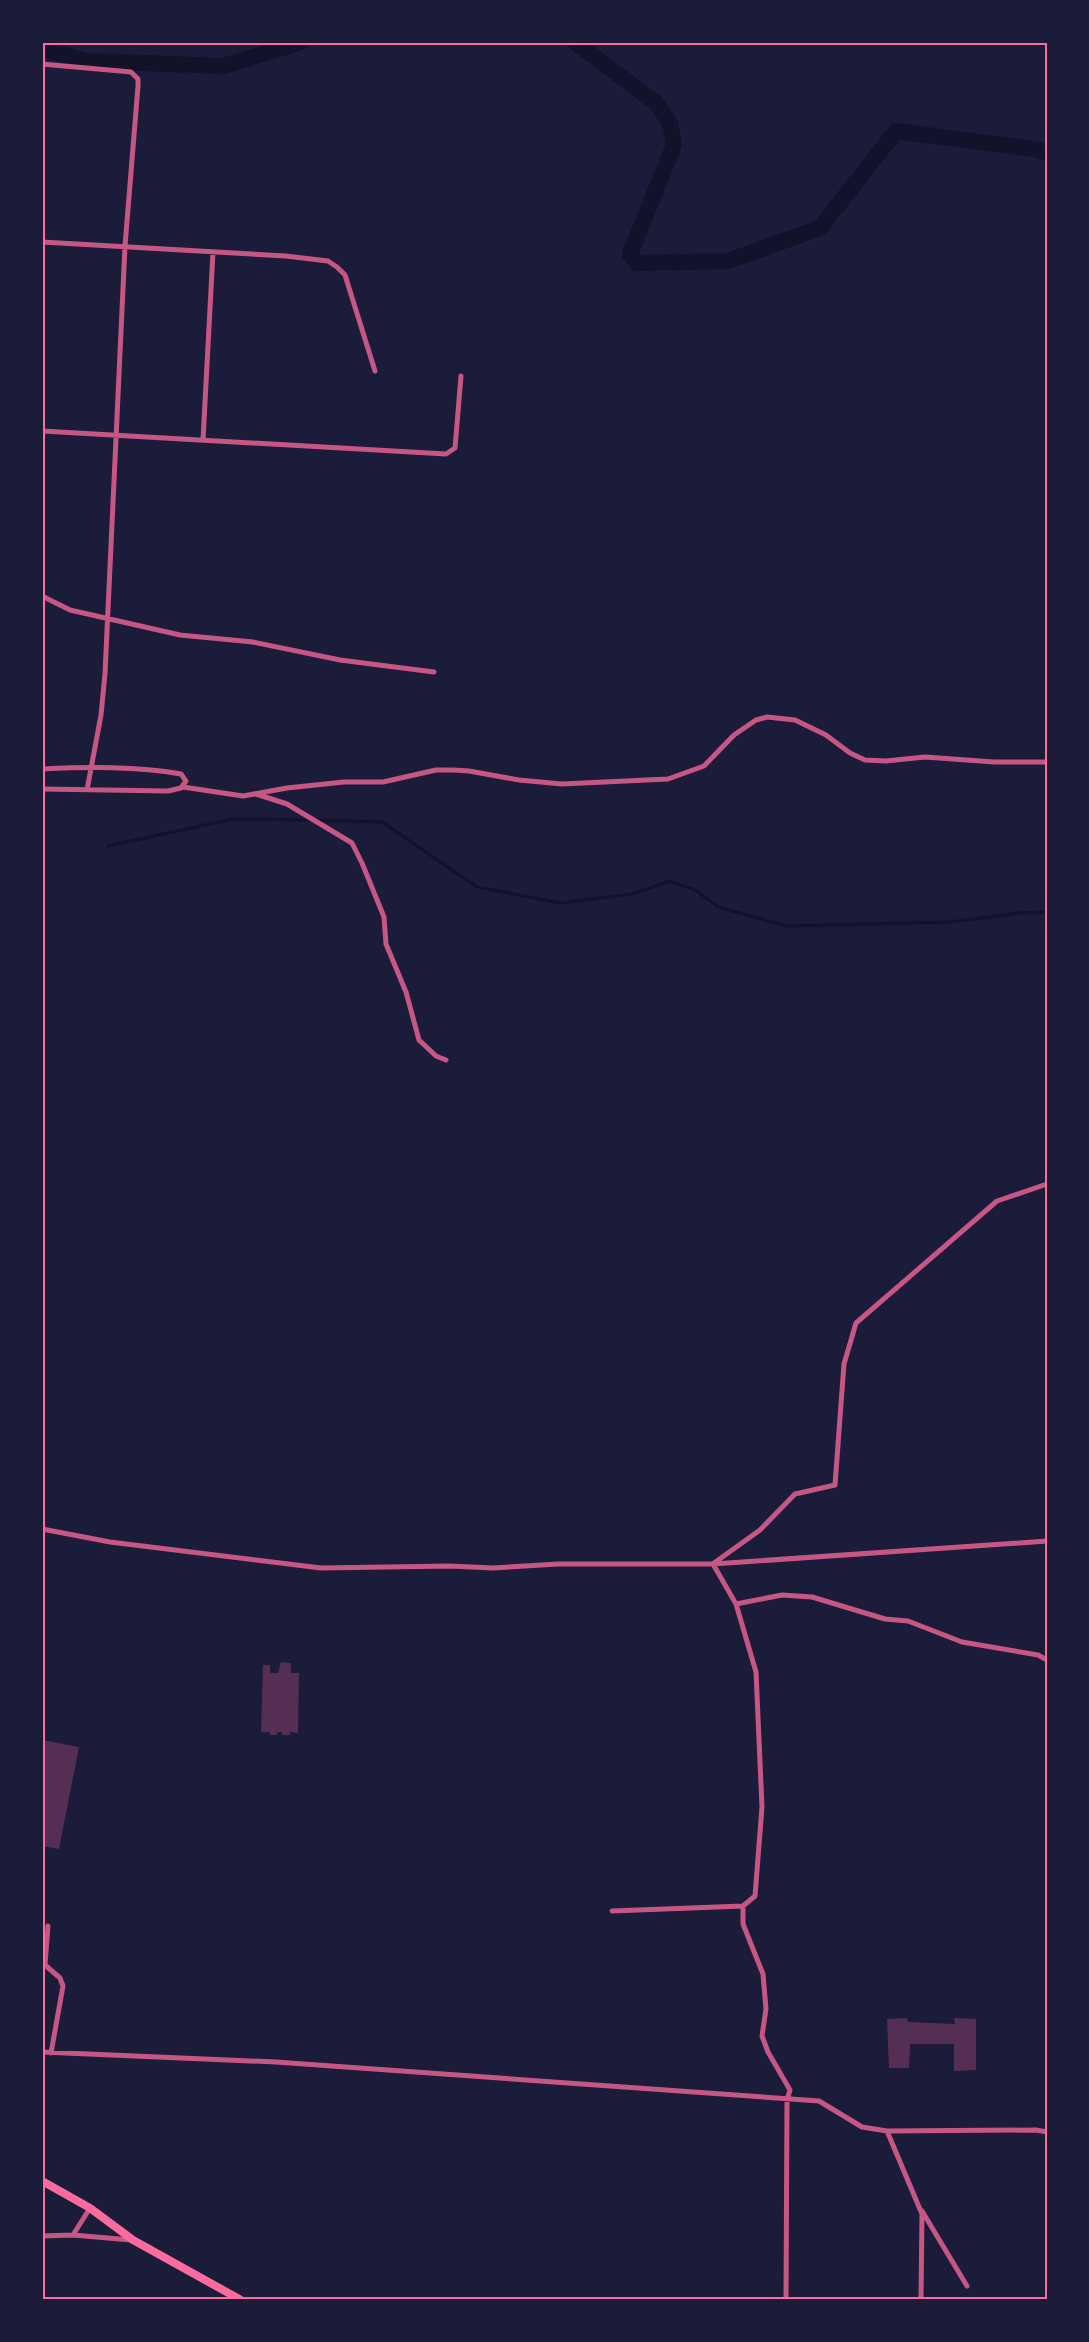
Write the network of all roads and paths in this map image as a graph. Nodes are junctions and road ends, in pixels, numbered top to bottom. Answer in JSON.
{"nodes":[{"id":1,"x":42,"y":64,"type":"edge"},
{"id":2,"x":42,"y":242,"type":"edge"},
{"id":3,"x":125,"y":246,"type":"junction"},
{"id":4,"x":213,"y":252,"type":"junction"},
{"id":5,"x":375,"y":371,"type":"dead end"},
{"id":6,"x":461,"y":376,"type":"dead end"},
{"id":7,"x":42,"y":431,"type":"edge"},
{"id":8,"x":116,"y":435,"type":"junction"},
{"id":9,"x":203,"y":440,"type":"junction"},
{"id":10,"x":42,"y":596,"type":"edge"},
{"id":11,"x":108,"y":618,"type":"junction"},
{"id":12,"x":434,"y":672,"type":"dead end"},
{"id":13,"x":1047,"y":762,"type":"edge"},
{"id":14,"x":93,"y":767,"type":"junction"},
{"id":15,"x":42,"y":769,"type":"edge"},
{"id":16,"x":183,"y":787,"type":"junction"},
{"id":17,"x":42,"y":789,"type":"edge"},
{"id":18,"x":87,"y":790,"type":"junction"},
{"id":19,"x":254,"y":794,"type":"junction"},
{"id":20,"x":446,"y":1060,"type":"dead end"},
{"id":21,"x":1047,"y":1184,"type":"edge"},
{"id":22,"x":42,"y":1529,"type":"edge"},
{"id":23,"x":1047,"y":1541,"type":"edge"},
{"id":24,"x":713,"y":1564,"type":"junction"},
{"id":25,"x":736,"y":1604,"type":"junction"},
{"id":26,"x":1047,"y":1660,"type":"edge"},
{"id":27,"x":743,"y":1906,"type":"junction"},
{"id":28,"x":612,"y":1911,"type":"dead end"},
{"id":29,"x":48,"y":1926,"type":"dead end"},
{"id":30,"x":42,"y":2052,"type":"edge"},
{"id":31,"x":51,"y":2053,"type":"junction"},
{"id":32,"x":787,"y":2100,"type":"junction"},
{"id":33,"x":887,"y":2131,"type":"junction"},
{"id":34,"x":1047,"y":2132,"type":"edge"},
{"id":35,"x":42,"y":2181,"type":"edge"},
{"id":36,"x":920,"y":2207,"type":"junction"},
{"id":37,"x":90,"y":2208,"type":"junction"},
{"id":38,"x":73,"y":2235,"type":"junction"},
{"id":39,"x":42,"y":2236,"type":"edge"},
{"id":40,"x":133,"y":2240,"type":"junction"},
{"id":41,"x":967,"y":2286,"type":"dead end"},
{"id":42,"x":242,"y":2300,"type":"edge"},
{"id":43,"x":786,"y":2300,"type":"edge"},
{"id":44,"x":921,"y":2300,"type":"edge"}],
"edges":[{"from":1,"to":3,"type":"street"},
{"from":2,"to":3,"type":"street"},
{"from":3,"to":4,"type":"street"},
{"from":3,"to":8,"type":"street"},
{"from":4,"to":5,"type":"street"},
{"from":4,"to":9,"type":"street"},
{"from":6,"to":9,"type":"street"},
{"from":7,"to":8,"type":"street"},
{"from":8,"to":9,"type":"street"},
{"from":8,"to":11,"type":"street"},
{"from":10,"to":11,"type":"street"},
{"from":11,"to":12,"type":"street"},
{"from":11,"to":14,"type":"street"},
{"from":13,"to":19,"type":"street"},
{"from":14,"to":15,"type":"street"},
{"from":14,"to":16,"type":"street"},
{"from":14,"to":18,"type":"street"},
{"from":16,"to":18,"type":"street"},
{"from":16,"to":19,"type":"street"},
{"from":17,"to":18,"type":"street"},
{"from":19,"to":20,"type":"street"},
{"from":21,"to":24,"type":"street"},
{"from":22,"to":24,"type":"street"},
{"from":23,"to":24,"type":"street"},
{"from":24,"to":25,"type":"street"},
{"from":25,"to":26,"type":"street"},
{"from":25,"to":27,"type":"street"},
{"from":27,"to":28,"type":"street"},
{"from":27,"to":32,"type":"street"},
{"from":29,"to":31,"type":"street"},
{"from":30,"to":31,"type":"street"},
{"from":31,"to":32,"type":"street"},
{"from":32,"to":33,"type":"street"},
{"from":32,"to":43,"type":"street"},
{"from":33,"to":34,"type":"street"},
{"from":33,"to":36,"type":"street"},
{"from":35,"to":37,"type":"main road"},
{"from":36,"to":41,"type":"street"},
{"from":36,"to":44,"type":"street"},
{"from":37,"to":38,"type":"street"},
{"from":37,"to":40,"type":"main road"},
{"from":38,"to":39,"type":"street"},
{"from":38,"to":40,"type":"street"},
{"from":40,"to":42,"type":"main road"}]}
